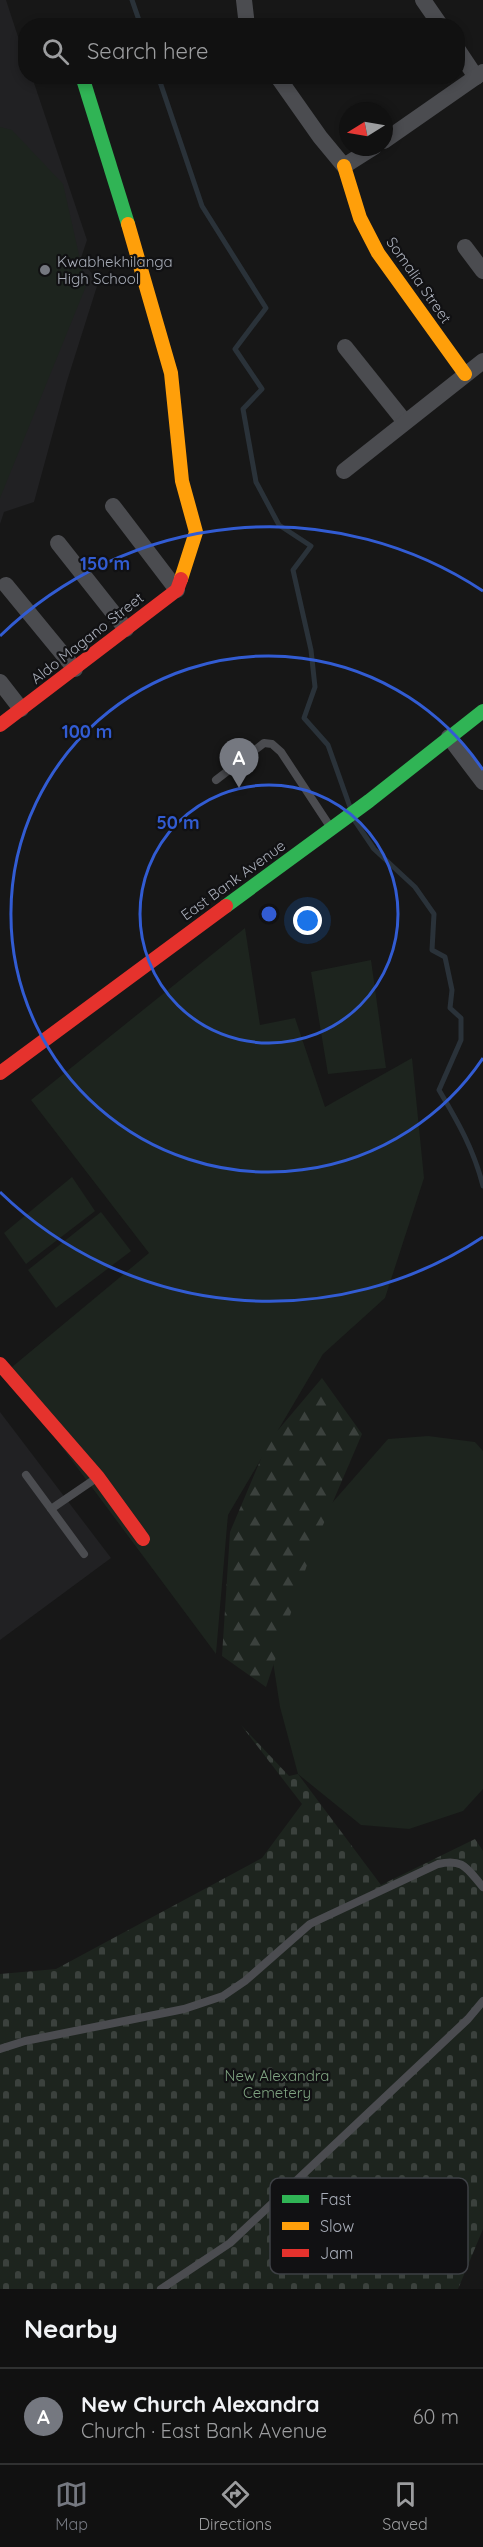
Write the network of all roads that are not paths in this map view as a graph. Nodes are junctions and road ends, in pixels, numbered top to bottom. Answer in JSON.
{"nodes":[{"id":1,"x":244,"y":0,"type":"edge"},
{"id":2,"x":423,"y":0,"type":"edge"},
{"id":3,"x":246,"y":18,"type":"edge"},
{"id":4,"x":435,"y":18,"type":"edge"},
{"id":5,"x":465,"y":58,"type":"edge"},
{"id":6,"x":479,"y":75,"type":"edge"},
{"id":7,"x":85,"y":84,"type":"edge"},
{"id":8,"x":283,"y":84,"type":"edge"},
{"id":9,"x":393,"y":135,"type":"edge"},
{"id":10,"x":360,"y":156,"type":"edge"},
{"id":11,"x":344,"y":166,"type":"junction"},
{"id":12,"x":465,"y":247,"type":"dead end"},
{"id":13,"x":483,"y":271,"type":"edge"},
{"id":14,"x":345,"y":347,"type":"dead end"},
{"id":15,"x":483,"y":361,"type":"edge"},
{"id":16,"x":465,"y":374,"type":"junction"},
{"id":17,"x":405,"y":422,"type":"junction"},
{"id":18,"x":344,"y":471,"type":"dead end"},
{"id":19,"x":113,"y":506,"type":"dead end"},
{"id":20,"x":58,"y":543,"type":"dead end"},
{"id":21,"x":6,"y":585,"type":"dead end"},
{"id":22,"x":177,"y":590,"type":"junction"},
{"id":23,"x":126,"y":629,"type":"junction"},
{"id":24,"x":75,"y":669,"type":"junction"},
{"id":25,"x":0,"y":682,"type":"edge"},
{"id":26,"x":21,"y":709,"type":"junction"},
{"id":27,"x":483,"y":711,"type":"edge"},
{"id":28,"x":0,"y":725,"type":"edge"},
{"id":29,"x":449,"y":737,"type":"junction"},
{"id":30,"x":216,"y":780,"type":"dead end"},
{"id":31,"x":483,"y":782,"type":"edge"},
{"id":32,"x":336,"y":825,"type":"junction"},
{"id":33,"x":0,"y":1073,"type":"edge"},
{"id":34,"x":0,"y":1364,"type":"edge"},
{"id":35,"x":26,"y":1475,"type":"dead end"},
{"id":36,"x":98,"y":1477,"type":"junction"},
{"id":37,"x":51,"y":1509,"type":"junction"},
{"id":38,"x":143,"y":1539,"type":"dead end"},
{"id":39,"x":84,"y":1554,"type":"dead end"},
{"id":40,"x":483,"y":1887,"type":"edge"},
{"id":41,"x":483,"y":2001,"type":"edge"},
{"id":42,"x":0,"y":2049,"type":"edge"},
{"id":43,"x":299,"y":2178,"type":"edge"},
{"id":44,"x":270,"y":2205,"type":"edge"},
{"id":45,"x":161,"y":2289,"type":"edge"}],
"edges":[{"from":1,"to":3,"type":"street"},
{"from":2,"to":4,"type":"street"},
{"from":5,"to":6,"type":"street"},
{"from":6,"to":9,"type":"street"},
{"from":7,"to":22,"type":"street"},
{"from":8,"to":11,"type":"street"},
{"from":10,"to":11,"type":"street"},
{"from":11,"to":16,"type":"street","name":"Somalia Street"},
{"from":12,"to":13,"type":"street"},
{"from":14,"to":17,"type":"street"},
{"from":15,"to":16,"type":"street"},
{"from":16,"to":17,"type":"street"},
{"from":17,"to":18,"type":"street"},
{"from":19,"to":22,"type":"street"},
{"from":20,"to":23,"type":"street"},
{"from":21,"to":24,"type":"street"},
{"from":22,"to":23,"type":"street","name":"Aldo Magano Street"},
{"from":23,"to":24,"type":"street","name":"Aldo Magano Street"},
{"from":24,"to":26,"type":"street","name":"Aldo Magano Street"},
{"from":25,"to":26,"type":"street"},
{"from":26,"to":28,"type":"street","name":"Aldo Magano Street"},
{"from":27,"to":29,"type":"street","name":"East Bank Avenue"},
{"from":29,"to":31,"type":"street"},
{"from":29,"to":32,"type":"street","name":"East Bank Avenue"},
{"from":30,"to":32,"type":"lane"},
{"from":32,"to":33,"type":"street","name":"East Bank Avenue"},
{"from":34,"to":36,"type":"street"},
{"from":35,"to":37,"type":"lane"},
{"from":36,"to":37,"type":"lane"},
{"from":36,"to":38,"type":"street"},
{"from":37,"to":39,"type":"lane"},
{"from":40,"to":42,"type":"lane"},
{"from":41,"to":43,"type":"lane"},
{"from":44,"to":45,"type":"lane"}]}
